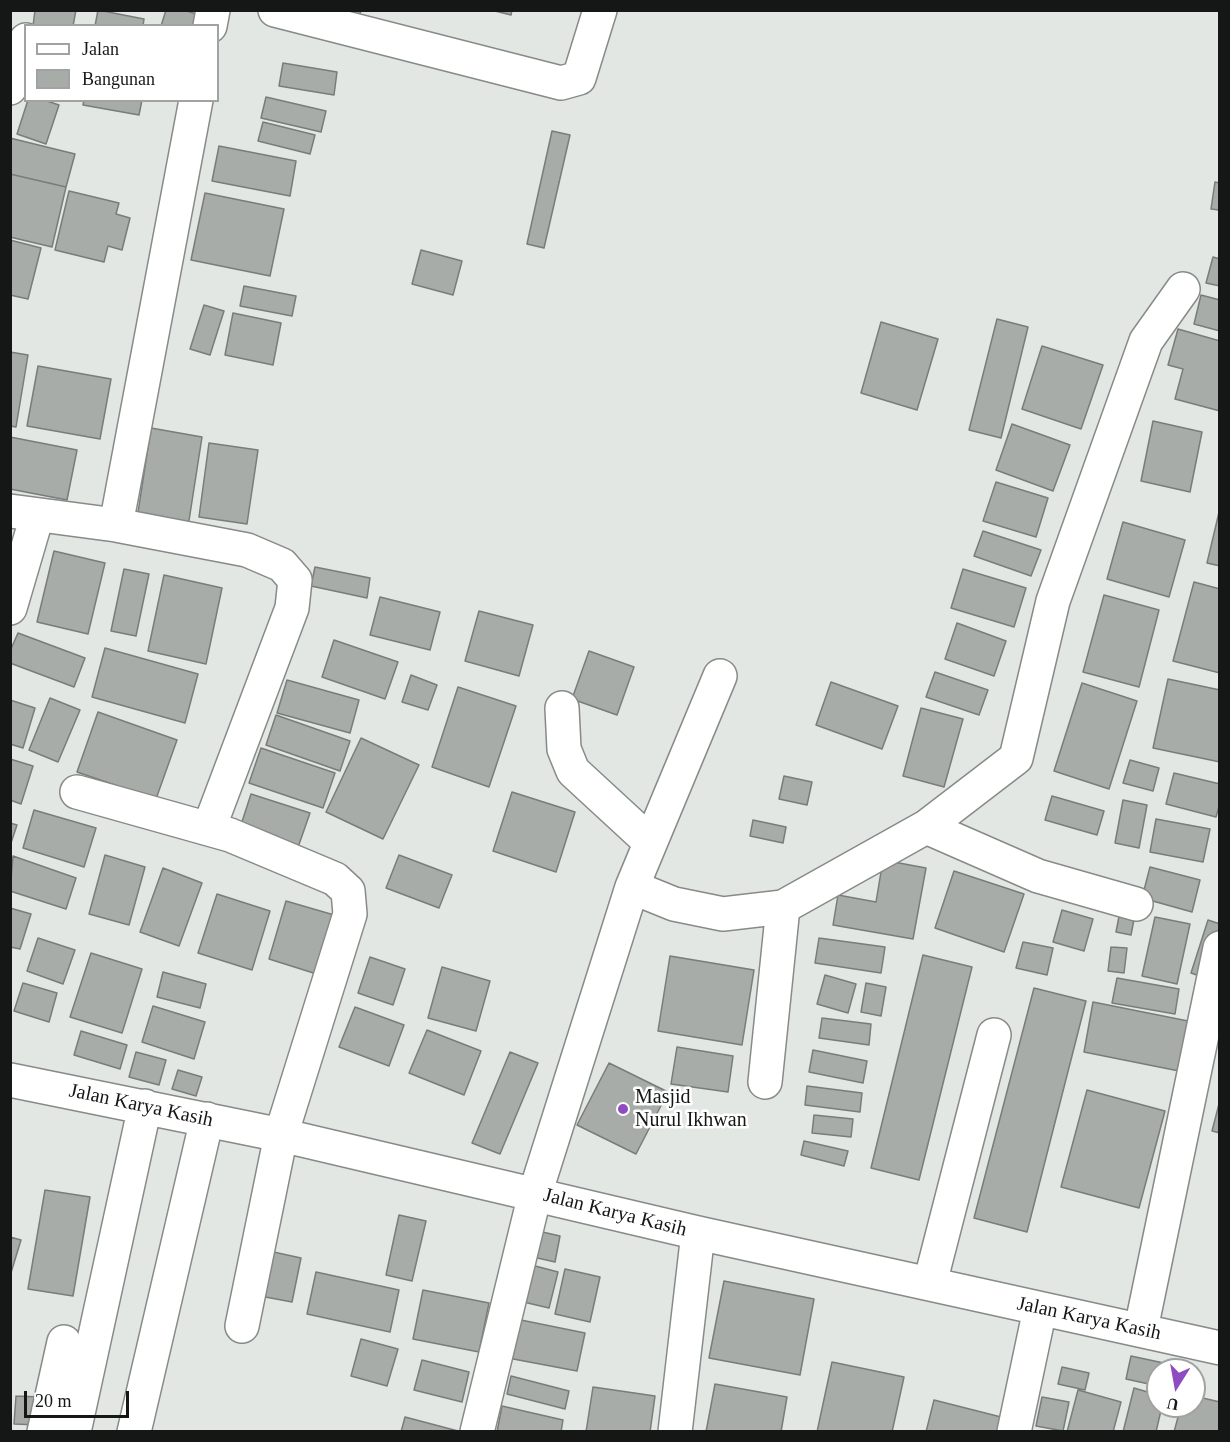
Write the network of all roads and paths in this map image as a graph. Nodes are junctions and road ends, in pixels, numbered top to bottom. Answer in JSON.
{"nodes":[{"id":1,"x":275,"y":10,"type":"edge"},
{"id":2,"x":600,"y":10,"type":"edge"},
{"id":3,"x":24,"y":46,"type":"edge"},
{"id":4,"x":10,"y":88,"type":"edge"},
{"id":5,"x":196,"y":102,"type":"edge"},
{"id":6,"x":1183,"y":288,"type":"dead end"},
{"id":7,"x":24,"y":514,"type":"edge"},
{"id":8,"x":116,"y":525,"type":"junction"},
{"id":9,"x":10,"y":608,"type":"edge"},
{"id":10,"x":720,"y":676,"type":"dead end"},
{"id":11,"x":562,"y":708,"type":"dead end"},
{"id":12,"x":78,"y":792,"type":"dead end"},
{"id":13,"x":926,"y":827,"type":"junction"},
{"id":14,"x":209,"y":828,"type":"junction"},
{"id":15,"x":650,"y":842,"type":"junction"},
{"id":16,"x":633,"y":887,"type":"junction"},
{"id":17,"x":1136,"y":904,"type":"dead end"},
{"id":18,"x":783,"y":908,"type":"junction"},
{"id":19,"x":1220,"y":948,"type":"edge"},
{"id":20,"x":994,"y":1035,"type":"dead end"},
{"id":21,"x":10,"y":1080,"type":"edge"},
{"id":22,"x":765,"y":1082,"type":"dead end"},
{"id":23,"x":144,"y":1106,"type":"junction"},
{"id":24,"x":207,"y":1119,"type":"junction"},
{"id":25,"x":281,"y":1135,"type":"junction"},
{"id":26,"x":535,"y":1194,"type":"junction"},
{"id":27,"x":698,"y":1233,"type":"junction"},
{"id":28,"x":930,"y":1283,"type":"junction"},
{"id":29,"x":1040,"y":1309,"type":"junction"},
{"id":30,"x":242,"y":1326,"type":"dead end"},
{"id":31,"x":1140,"y":1329,"type":"junction"},
{"id":32,"x":64,"y":1342,"type":"dead end"},
{"id":33,"x":1220,"y":1348,"type":"edge"},
{"id":34,"x":44,"y":1431,"type":"edge"},
{"id":35,"x":75,"y":1431,"type":"edge"},
{"id":36,"x":134,"y":1431,"type":"edge"},
{"id":37,"x":477,"y":1431,"type":"edge"},
{"id":38,"x":675,"y":1431,"type":"edge"},
{"id":39,"x":1014,"y":1431,"type":"edge"}],
"edges":[{"from":1,"to":2,"type":"street"},
{"from":3,"to":4,"type":"street"},
{"from":5,"to":8,"type":"street"},
{"from":6,"to":13,"type":"street"},
{"from":7,"to":8,"type":"street"},
{"from":7,"to":9,"type":"street"},
{"from":8,"to":14,"type":"street"},
{"from":10,"to":15,"type":"street"},
{"from":11,"to":15,"type":"street"},
{"from":12,"to":14,"type":"street"},
{"from":13,"to":17,"type":"street"},
{"from":13,"to":18,"type":"street"},
{"from":14,"to":25,"type":"street"},
{"from":15,"to":16,"type":"street"},
{"from":16,"to":18,"type":"street"},
{"from":16,"to":26,"type":"street"},
{"from":18,"to":22,"type":"street"},
{"from":19,"to":31,"type":"street"},
{"from":20,"to":28,"type":"street"},
{"from":21,"to":23,"type":"street","name":"Jalan Karya Kasih"},
{"from":23,"to":24,"type":"street","name":"Jalan Karya Kasih"},
{"from":23,"to":35,"type":"street"},
{"from":24,"to":25,"type":"street","name":"Jalan Karya Kasih"},
{"from":24,"to":36,"type":"street"},
{"from":25,"to":26,"type":"street","name":"Jalan Karya Kasih"},
{"from":25,"to":30,"type":"street"},
{"from":26,"to":27,"type":"street","name":"Jalan Karya Kasih"},
{"from":26,"to":37,"type":"street"},
{"from":27,"to":28,"type":"street","name":"Jalan Karya Kasih"},
{"from":27,"to":38,"type":"street"},
{"from":28,"to":29,"type":"street","name":"Jalan Karya Kasih"},
{"from":29,"to":31,"type":"street","name":"Jalan Karya Kasih"},
{"from":29,"to":39,"type":"street"},
{"from":31,"to":33,"type":"street","name":"Jalan Karya Kasih"},
{"from":32,"to":34,"type":"street"}]}
